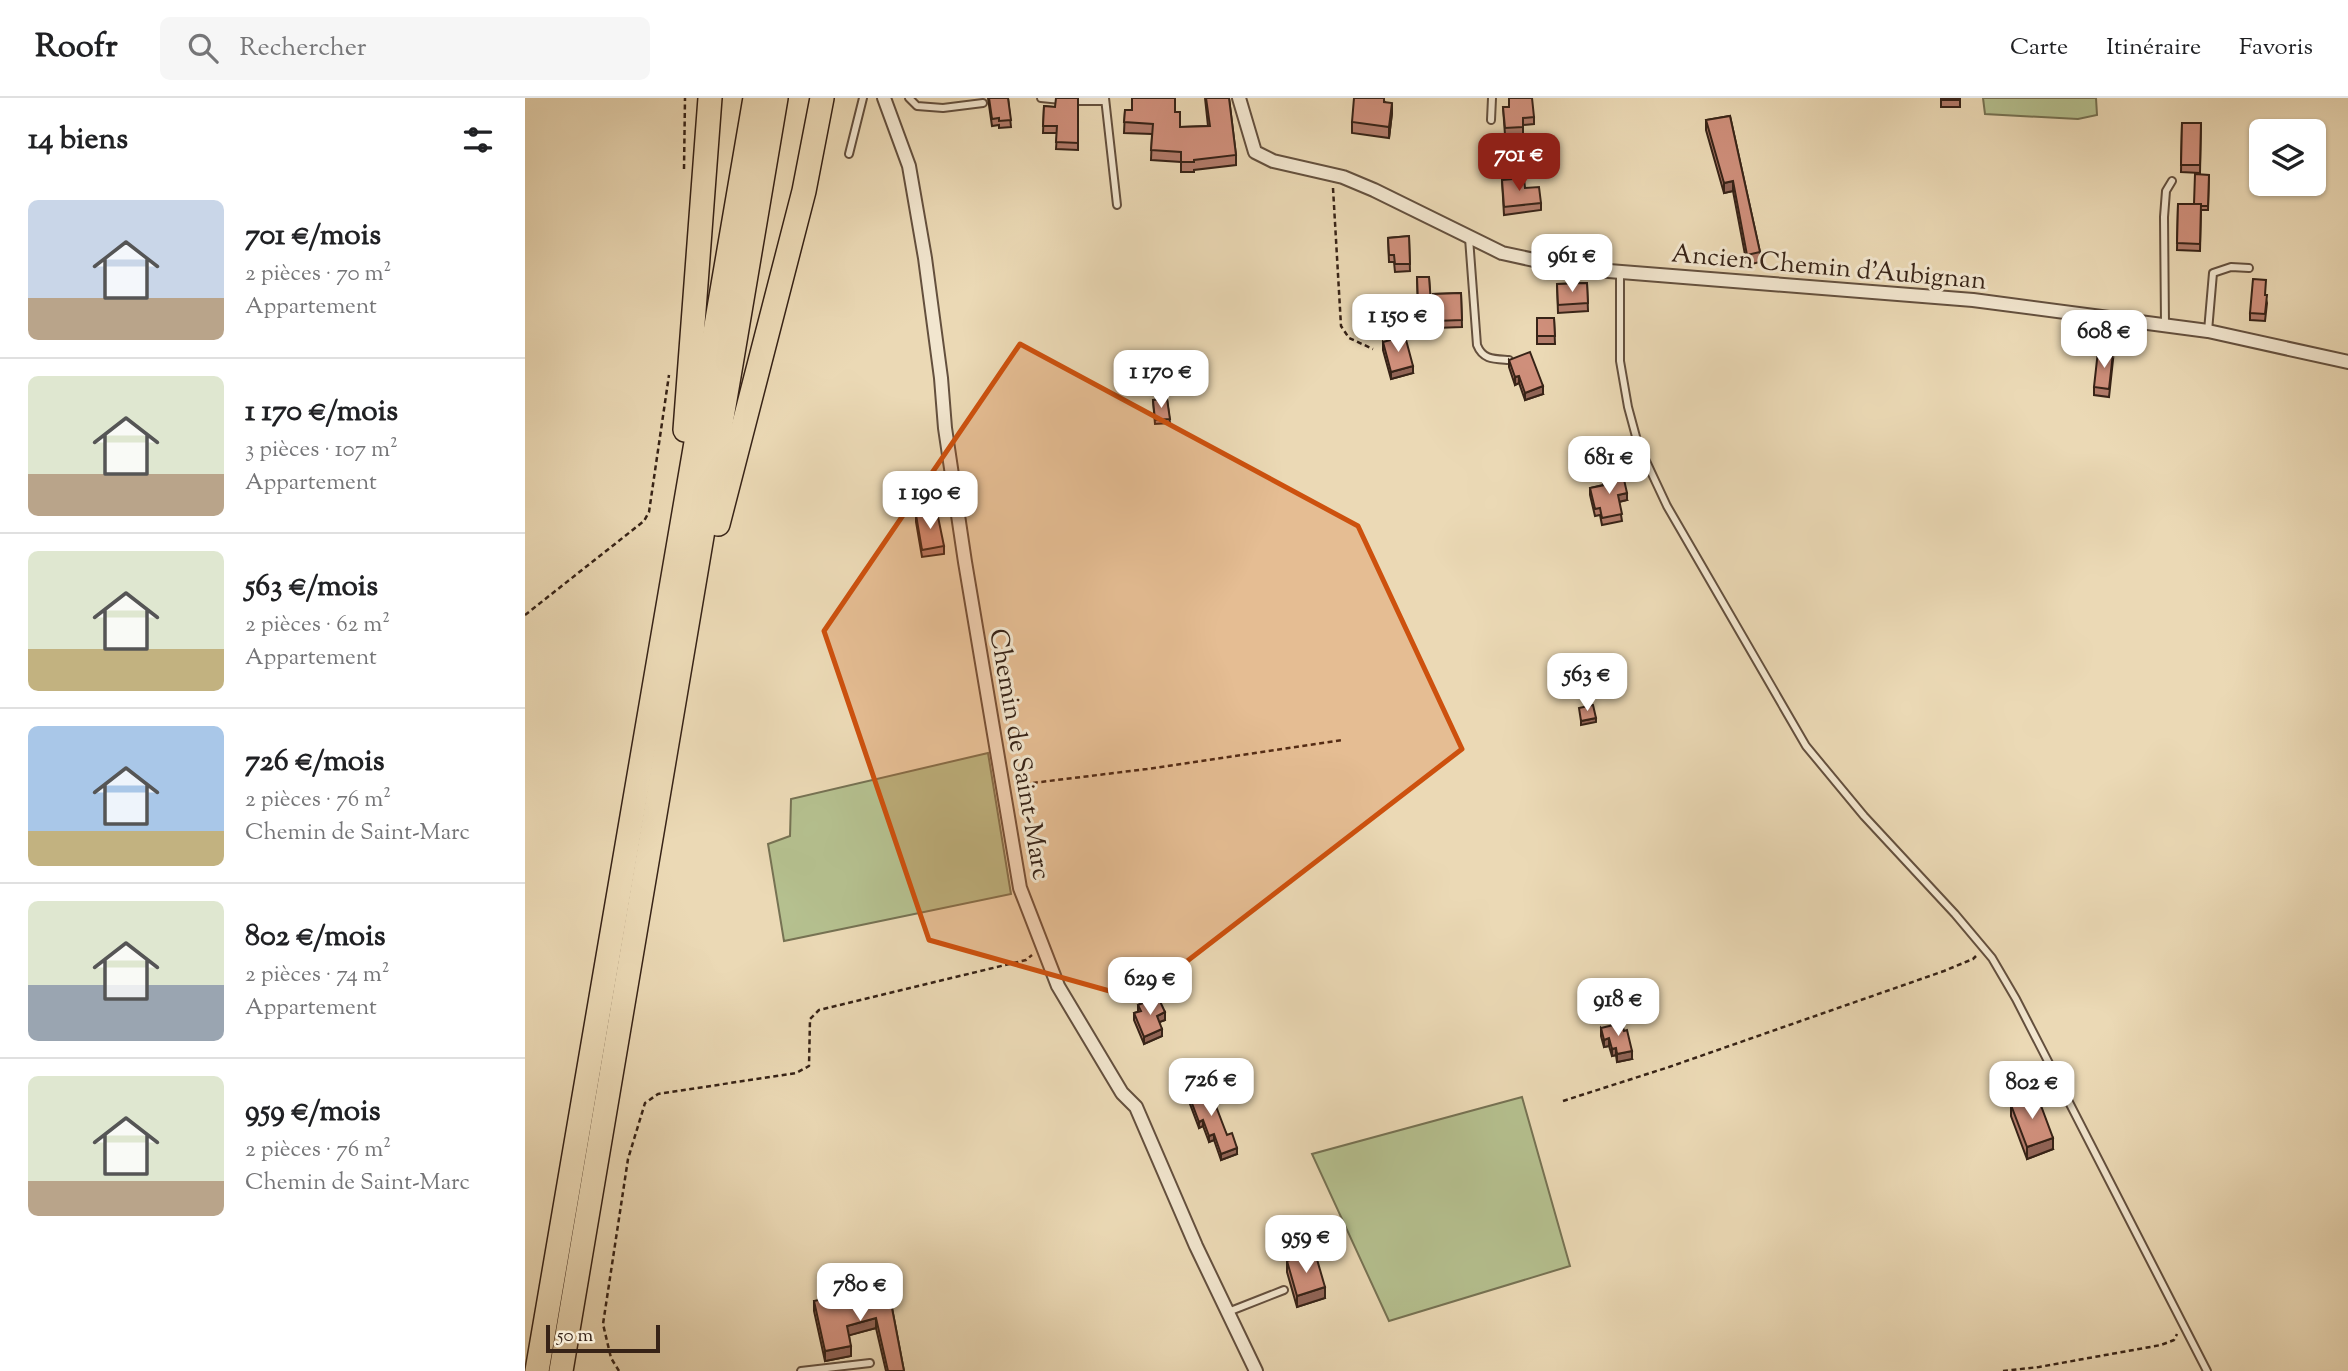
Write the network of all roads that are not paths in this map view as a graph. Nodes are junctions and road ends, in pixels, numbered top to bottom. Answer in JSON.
{"nodes":[{"id":1,"x":710,"y":98,"type":"edge"},
{"id":2,"x":755,"y":98,"type":"edge"},
{"id":3,"x":776,"y":98,"type":"edge"},
{"id":4,"x":822,"y":98,"type":"edge"},
{"id":5,"x":863,"y":98,"type":"edge"},
{"id":6,"x":884,"y":98,"type":"edge"},
{"id":7,"x":909,"y":98,"type":"edge"},
{"id":8,"x":1041,"y":98,"type":"edge"},
{"id":9,"x":1239,"y":98,"type":"edge"},
{"id":10,"x":1492,"y":98,"type":"edge"},
{"id":11,"x":1105,"y":99,"type":"edge"},
{"id":12,"x":983,"y":103,"type":"dead end"},
{"id":13,"x":1491,"y":120,"type":"dead end"},
{"id":14,"x":849,"y":154,"type":"dead end"},
{"id":15,"x":2172,"y":181,"type":"dead end"},
{"id":16,"x":1117,"y":205,"type":"dead end"},
{"id":17,"x":1469,"y":238,"type":"junction"},
{"id":18,"x":2249,"y":268,"type":"dead end"},
{"id":19,"x":1620,"y":272,"type":"junction"},
{"id":20,"x":2165,"y":324,"type":"junction"},
{"id":21,"x":2208,"y":331,"type":"junction"},
{"id":22,"x":1509,"y":360,"type":"edge"},
{"id":23,"x":2348,"y":362,"type":"edge"},
{"id":24,"x":671,"y":652,"type":"junction"},
{"id":25,"x":1284,"y":1290,"type":"dead end"},
{"id":26,"x":1228,"y":1311,"type":"junction"},
{"id":27,"x":870,"y":1363,"type":"dead end"},
{"id":28,"x":537,"y":1371,"type":"edge"},
{"id":29,"x":561,"y":1371,"type":"edge"},
{"id":30,"x":801,"y":1371,"type":"edge"},
{"id":31,"x":1257,"y":1371,"type":"edge"},
{"id":32,"x":2207,"y":1371,"type":"edge"}],
"edges":[{"from":1,"to":24,"type":"highway"},
{"from":2,"to":24,"type":"highway"},
{"from":3,"to":24,"type":"highway"},
{"from":4,"to":24,"type":"highway"},
{"from":5,"to":14,"type":"lane"},
{"from":6,"to":26,"type":"street","name":"Chemin de Saint-Marc"},
{"from":7,"to":12,"type":"lane"},
{"from":8,"to":11,"type":"lane"},
{"from":9,"to":17,"type":"street","name":"Ancien Chemin d'Aubignan"},
{"from":10,"to":13,"type":"lane"},
{"from":11,"to":16,"type":"lane"},
{"from":15,"to":20,"type":"lane"},
{"from":17,"to":19,"type":"street","name":"Ancien Chemin d'Aubignan"},
{"from":17,"to":22,"type":"lane"},
{"from":18,"to":21,"type":"lane"},
{"from":19,"to":20,"type":"street","name":"Ancien Chemin d'Aubignan"},
{"from":19,"to":32,"type":"lane"},
{"from":20,"to":21,"type":"street","name":"Ancien Chemin d'Aubignan"},
{"from":21,"to":23,"type":"street","name":"Ancien Chemin d'Aubignan"},
{"from":24,"to":28,"type":"highway"},
{"from":24,"to":29,"type":"highway"},
{"from":25,"to":26,"type":"lane"},
{"from":26,"to":31,"type":"street","name":"Chemin de Saint-Marc"},
{"from":27,"to":30,"type":"lane"}]}
